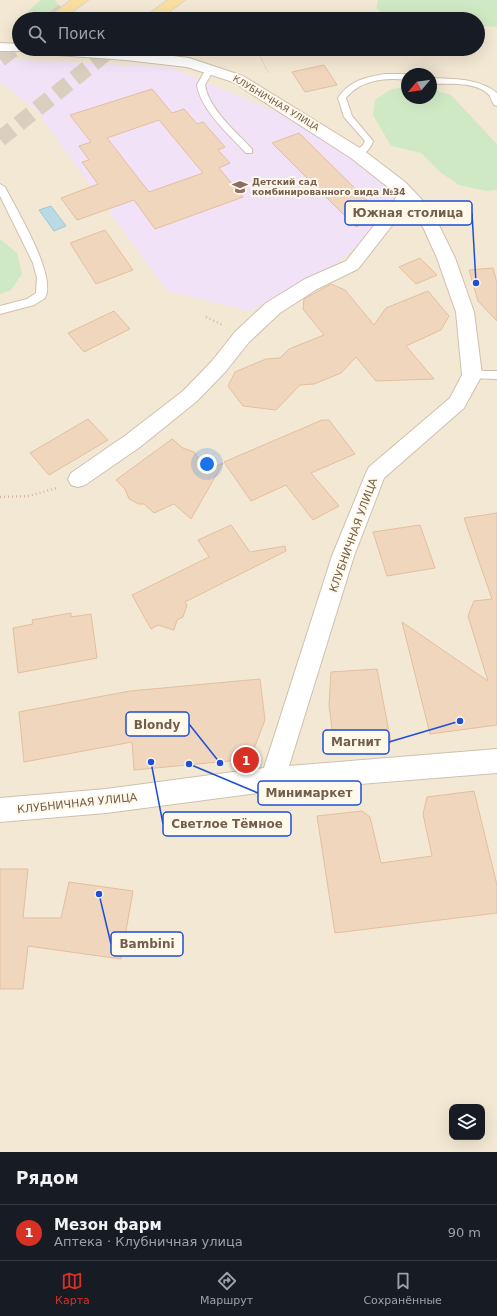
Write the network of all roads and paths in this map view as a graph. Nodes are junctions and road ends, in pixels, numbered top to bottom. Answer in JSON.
{"nodes":[{"id":1,"x":82,"y":0,"type":"edge"},
{"id":2,"x":178,"y":0,"type":"edge"},
{"id":3,"x":64,"y":11,"type":"tunnel mouth"},
{"id":4,"x":160,"y":12,"type":"edge"},
{"id":5,"x":0,"y":47,"type":"edge"},
{"id":6,"x":12,"y":48,"type":"edge"},
{"id":7,"x":134,"y":56,"type":"edge"},
{"id":8,"x":210,"y":69,"type":"junction"},
{"id":9,"x":401,"y":76,"type":"edge"},
{"id":10,"x":437,"y":80,"type":"edge"},
{"id":11,"x":497,"y":103,"type":"edge"},
{"id":12,"x":249,"y":151,"type":"dead end"},
{"id":13,"x":357,"y":154,"type":"junction"},
{"id":14,"x":0,"y":187,"type":"edge"},
{"id":15,"x":407,"y":195,"type":"junction"},
{"id":16,"x":0,"y":310,"type":"edge"},
{"id":17,"x":206,"y":317,"type":"dead end"},
{"id":18,"x":221,"y":324,"type":"dead end"},
{"id":19,"x":472,"y":375,"type":"junction"},
{"id":20,"x":497,"y":375,"type":"edge"},
{"id":21,"x":78,"y":479,"type":"joint"},
{"id":22,"x":0,"y":497,"type":"edge"},
{"id":23,"x":497,"y":761,"type":"edge"},
{"id":24,"x":273,"y":779,"type":"junction"},
{"id":25,"x":0,"y":810,"type":"edge"}],
"edges":[{"from":1,"to":3,"type":"main road"},
{"from":2,"to":4,"type":"main road"},
{"from":5,"to":6,"type":"street"},
{"from":7,"to":8,"type":"street","name":"КЛУБНИЧНАЯ УЛИЦА"},
{"from":8,"to":12,"type":"lane"},
{"from":8,"to":13,"type":"street","name":"КЛУБНИЧНАЯ УЛИЦА"},
{"from":9,"to":13,"type":"lane"},
{"from":10,"to":11,"type":"lane"},
{"from":13,"to":15,"type":"street","name":"КЛУБНИЧНАЯ УЛИЦА"},
{"from":14,"to":16,"type":"lane"},
{"from":15,"to":19,"type":"street","name":"КЛУБНИЧНАЯ УЛИЦА"},
{"from":15,"to":21,"type":"street"},
{"from":17,"to":18,"type":"path"},
{"from":19,"to":20,"type":"lane"},
{"from":19,"to":24,"type":"street","name":"КЛУБНИЧНАЯ УЛИЦА"},
{"from":21,"to":22,"type":"path"},
{"from":23,"to":24,"type":"street","name":"КЛУБНИЧНАЯ УЛИЦА"},
{"from":24,"to":25,"type":"street","name":"КЛУБНИЧНАЯ УЛИЦА"}]}
